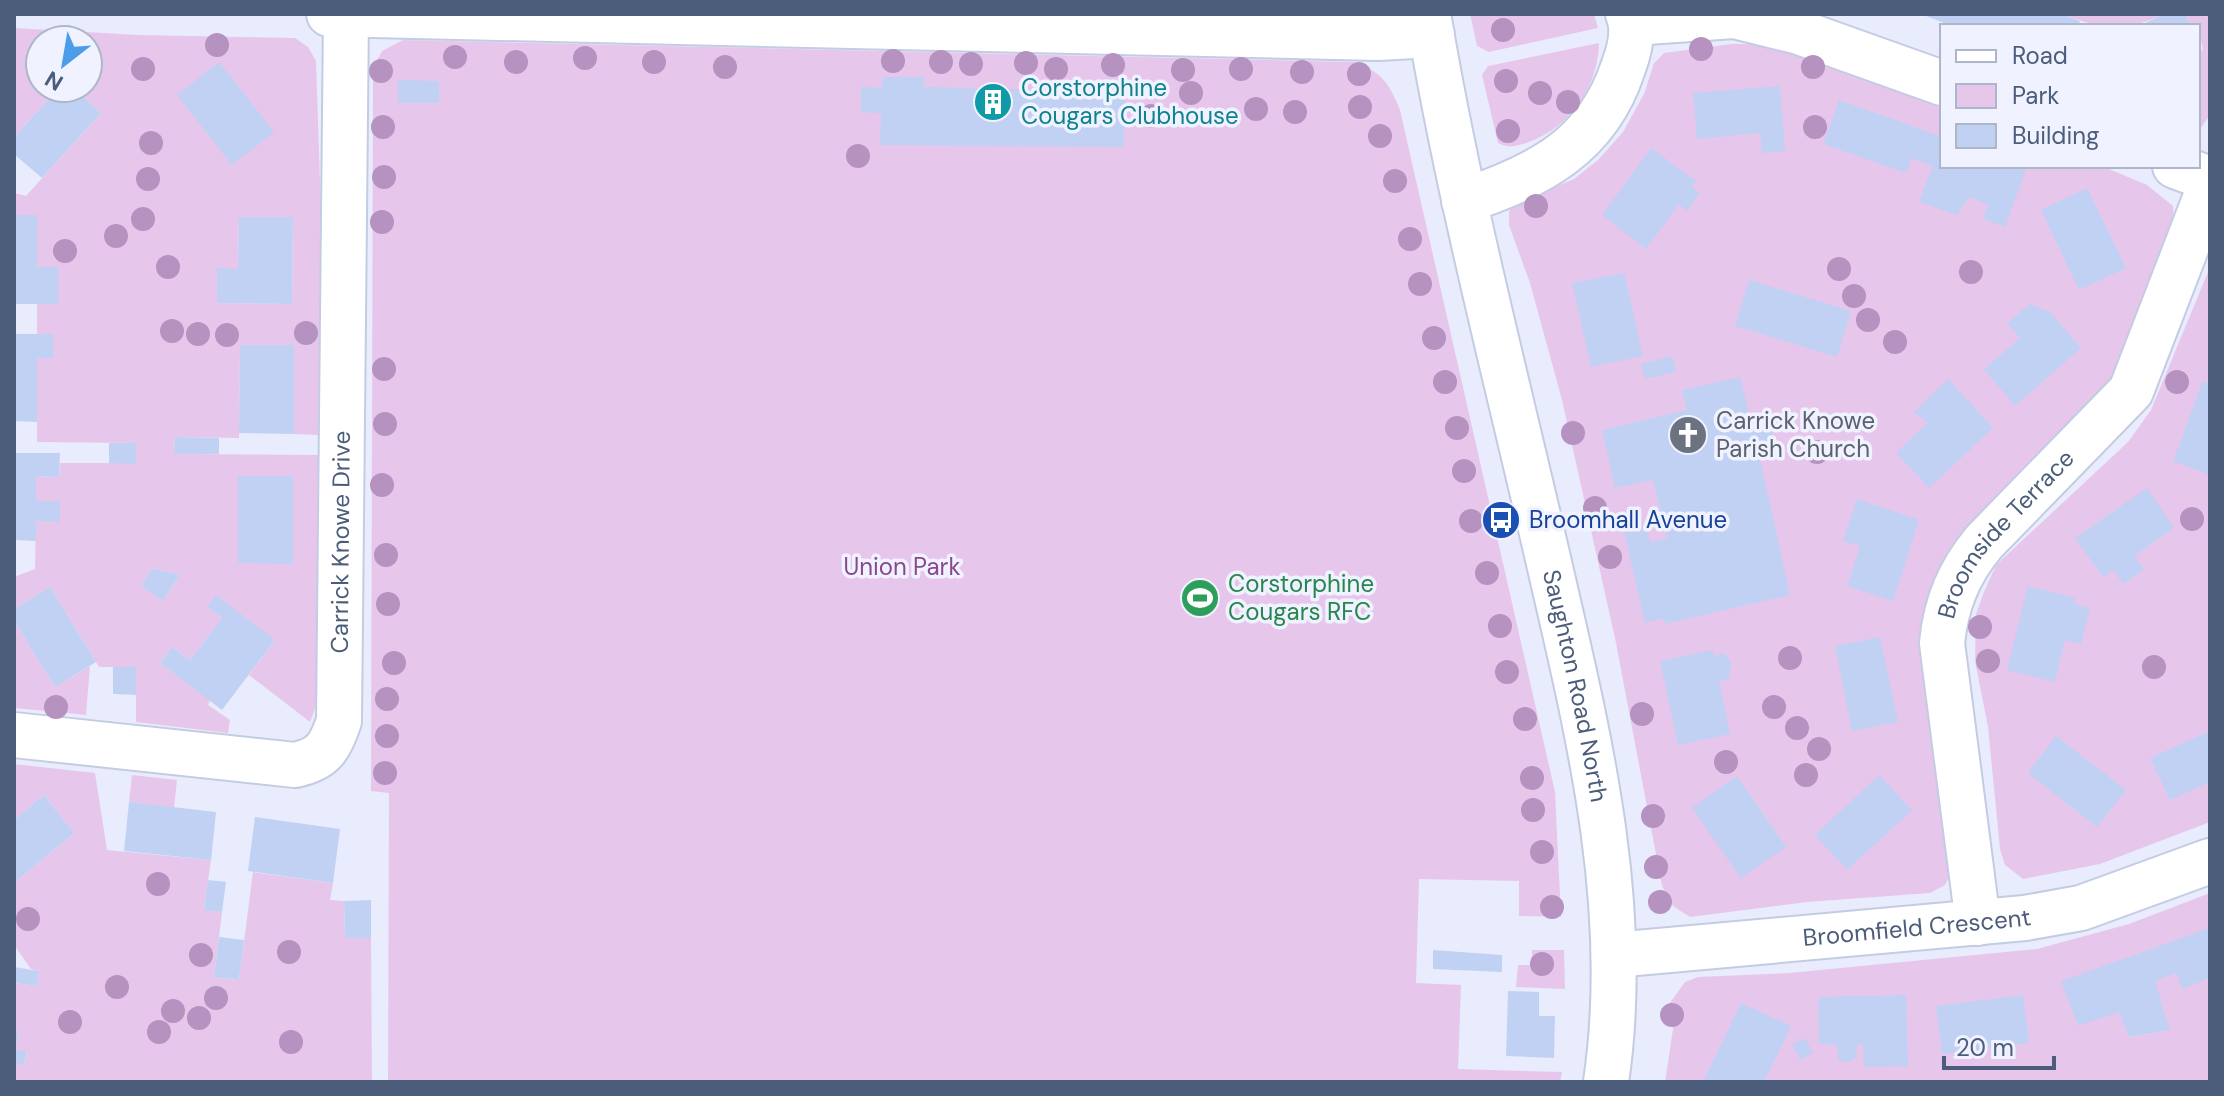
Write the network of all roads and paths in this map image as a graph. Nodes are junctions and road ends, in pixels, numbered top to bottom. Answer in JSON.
{"nodes":[{"id":1,"x":329,"y":14,"type":"edge"},
{"id":2,"x":346,"y":14,"type":"edge"},
{"id":3,"x":1630,"y":18,"type":"edge"},
{"id":4,"x":806,"y":20,"type":"edge"},
{"id":5,"x":1430,"y":24,"type":"edge"},
{"id":6,"x":1940,"y":82,"type":"edge"},
{"id":7,"x":2180,"y":168,"type":"edge"},
{"id":8,"x":2210,"y":179,"type":"edge"},
{"id":9,"x":2210,"y":186,"type":"edge"},
{"id":10,"x":1464,"y":201,"type":"junction"},
{"id":11,"x":14,"y":735,"type":"edge"},
{"id":12,"x":2210,"y":861,"type":"edge"},
{"id":13,"x":1978,"y":923,"type":"junction"},
{"id":14,"x":1614,"y":955,"type":"junction"},
{"id":15,"x":1606,"y":1082,"type":"edge"}],
"edges":[{"from":1,"to":2,"type":"street"},
{"from":2,"to":4,"type":"street"},
{"from":2,"to":11,"type":"street","name":"Carrick Knowe Drive"},
{"from":3,"to":6,"type":"street"},
{"from":3,"to":10,"type":"street"},
{"from":4,"to":5,"type":"street"},
{"from":5,"to":10,"type":"street","name":"Saughton Road North"},
{"from":7,"to":8,"type":"street"},
{"from":9,"to":13,"type":"street","name":"Broomside Terrace"},
{"from":10,"to":14,"type":"street","name":"Saughton Road North"},
{"from":12,"to":13,"type":"street","name":"Broomfield Crescent"},
{"from":13,"to":14,"type":"street","name":"Broomfield Crescent"},
{"from":14,"to":15,"type":"street","name":"Saughton Road North"}]}
